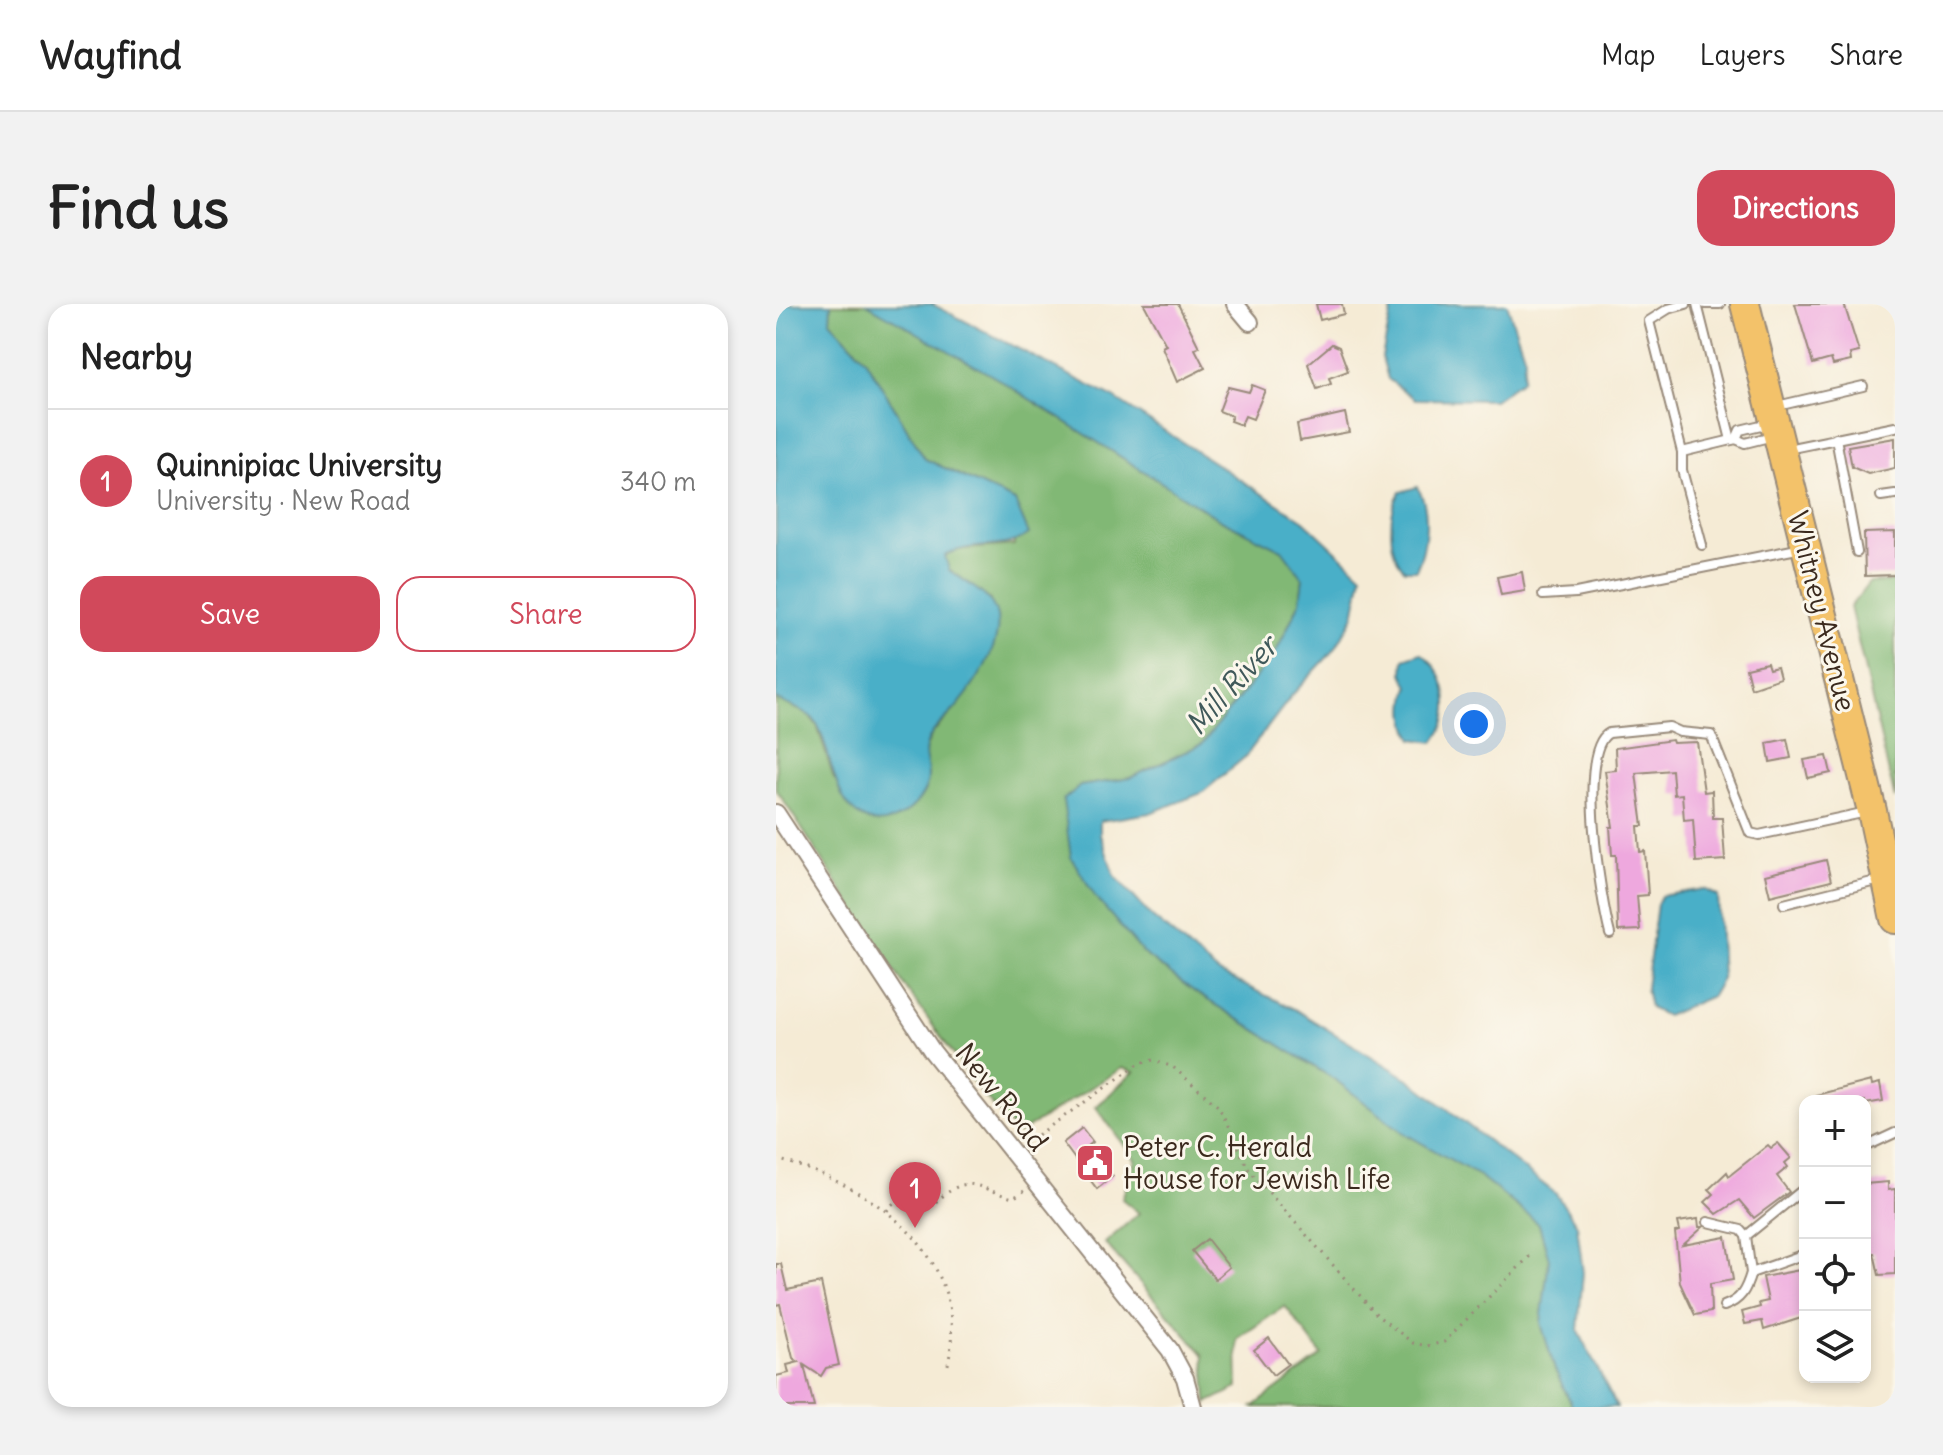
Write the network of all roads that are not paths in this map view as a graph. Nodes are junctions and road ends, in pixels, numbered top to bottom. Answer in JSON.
{"nodes":[{"id":1,"x":1235,"y":304,"type":"edge"},
{"id":2,"x":1686,"y":304,"type":"edge"},
{"id":3,"x":1697,"y":304,"type":"edge"},
{"id":4,"x":1705,"y":304,"type":"edge"},
{"id":5,"x":1720,"y":304,"type":"edge"},
{"id":6,"x":1745,"y":304,"type":"edge"},
{"id":7,"x":1250,"y":322,"type":"dead end"},
{"id":8,"x":1863,"y":386,"type":"dead end"},
{"id":9,"x":1895,"y":427,"type":"edge"},
{"id":10,"x":1775,"y":428,"type":"junction"},
{"id":11,"x":1836,"y":438,"type":"junction"},
{"id":12,"x":1734,"y":439,"type":"junction"},
{"id":13,"x":1682,"y":452,"type":"junction"},
{"id":14,"x":1895,"y":494,"type":"edge"},
{"id":15,"x":1881,"y":496,"type":"dead end"},
{"id":16,"x":1702,"y":545,"type":"dead end"},
{"id":17,"x":1806,"y":547,"type":"junction"},
{"id":18,"x":1857,"y":552,"type":"dead end"},
{"id":19,"x":1543,"y":595,"type":"dead end"},
{"id":20,"x":1872,"y":811,"type":"junction"},
{"id":21,"x":776,"y":813,"type":"edge"},
{"id":22,"x":1890,"y":877,"type":"edge"},
{"id":23,"x":1784,"y":904,"type":"dead end"},
{"id":24,"x":1895,"y":919,"type":"edge"},
{"id":25,"x":1610,"y":934,"type":"dead end"},
{"id":26,"x":1895,"y":1133,"type":"edge"},
{"id":27,"x":1871,"y":1144,"type":"edge"},
{"id":28,"x":1799,"y":1193,"type":"edge"},
{"id":29,"x":1708,"y":1222,"type":"dead end"},
{"id":30,"x":1746,"y":1236,"type":"junction"},
{"id":31,"x":1799,"y":1256,"type":"edge"},
{"id":32,"x":1751,"y":1273,"type":"junction"},
{"id":33,"x":1724,"y":1306,"type":"dead end"},
{"id":34,"x":1193,"y":1407,"type":"edge"}],
"edges":[{"from":1,"to":7,"type":"street"},
{"from":2,"to":13,"type":"lane"},
{"from":3,"to":12,"type":"lane"},
{"from":4,"to":5,"type":"lane"},
{"from":6,"to":10,"type":"highway","name":"Whitney Avenue"},
{"from":8,"to":10,"type":"lane"},
{"from":9,"to":11,"type":"lane"},
{"from":10,"to":11,"type":"lane"},
{"from":10,"to":12,"type":"lane"},
{"from":10,"to":17,"type":"highway","name":"Whitney Avenue"},
{"from":11,"to":18,"type":"lane"},
{"from":12,"to":13,"type":"lane"},
{"from":13,"to":16,"type":"lane"},
{"from":14,"to":15,"type":"lane"},
{"from":17,"to":19,"type":"lane"},
{"from":17,"to":20,"type":"highway","name":"Whitney Avenue"},
{"from":20,"to":22,"type":"highway","name":"Whitney Avenue"},
{"from":20,"to":25,"type":"lane"},
{"from":21,"to":34,"type":"street","name":"New Road"},
{"from":22,"to":23,"type":"lane"},
{"from":22,"to":24,"type":"highway","name":"Whitney Avenue"},
{"from":26,"to":27,"type":"lane"},
{"from":28,"to":30,"type":"lane"},
{"from":29,"to":30,"type":"lane"},
{"from":30,"to":32,"type":"lane"},
{"from":31,"to":32,"type":"lane"},
{"from":32,"to":33,"type":"lane"}]}
